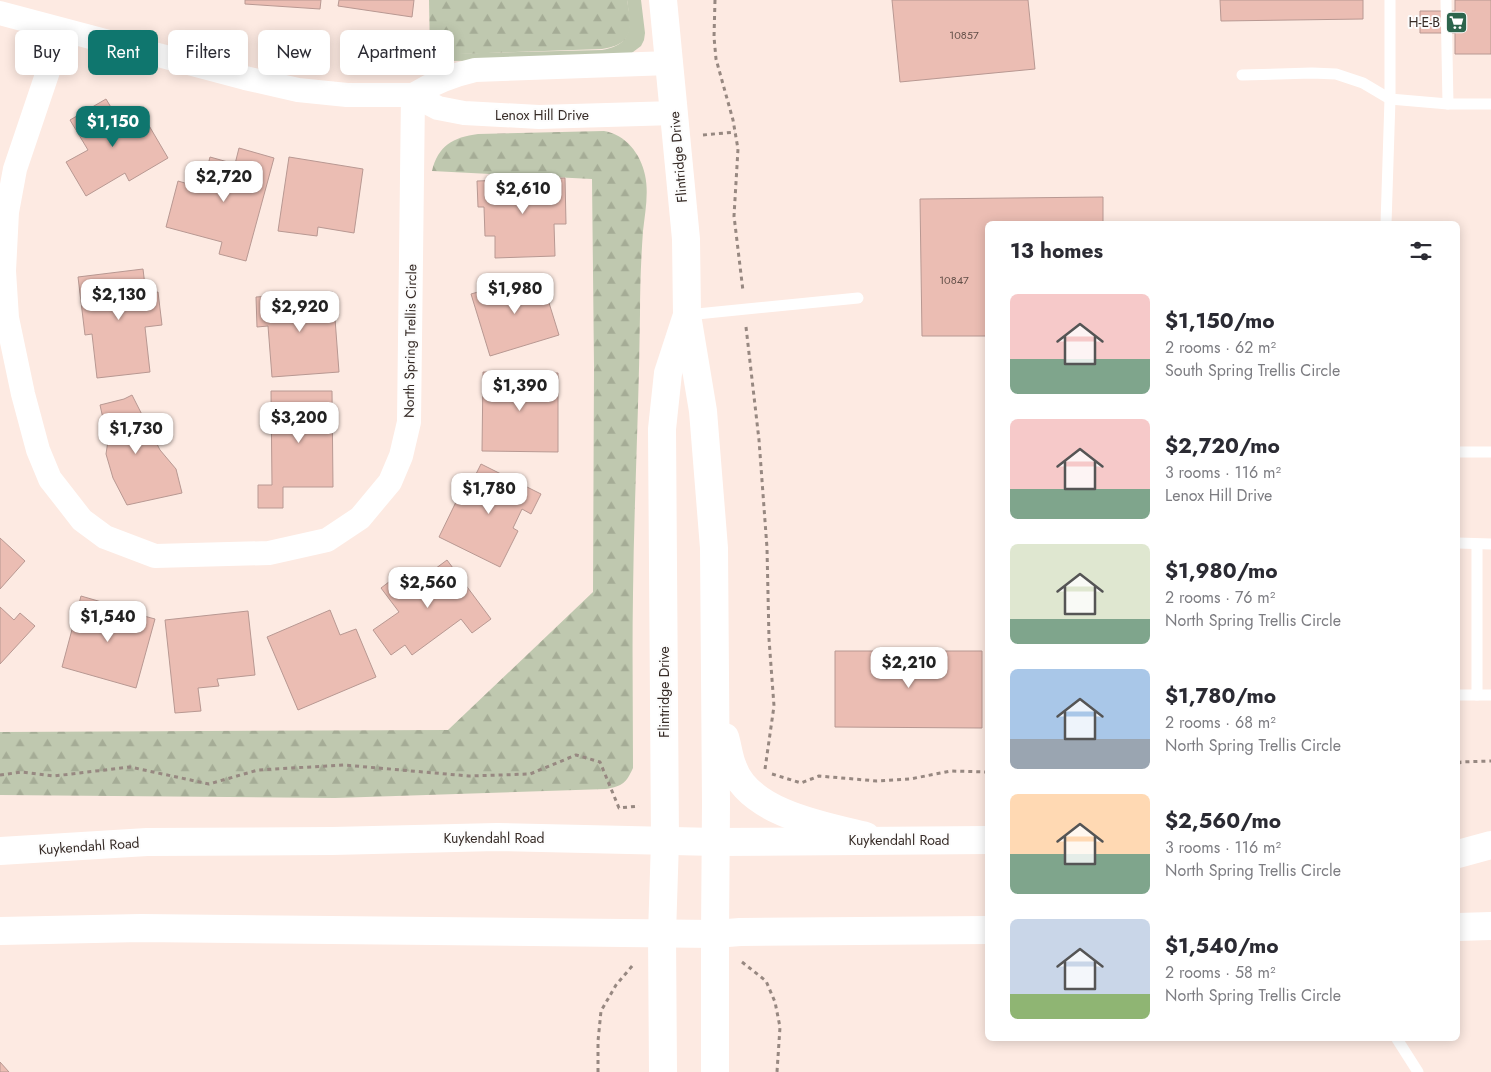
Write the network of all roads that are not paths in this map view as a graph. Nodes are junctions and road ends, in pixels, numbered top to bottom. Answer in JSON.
{"nodes":[{"id":1,"x":663,"y":0,"type":"edge"},
{"id":2,"x":1390,"y":0,"type":"edge"},
{"id":3,"x":1446,"y":0,"type":"edge"},
{"id":4,"x":0,"y":13,"type":"edge"},
{"id":5,"x":62,"y":30,"type":"edge"},
{"id":6,"x":78,"y":34,"type":"edge"},
{"id":7,"x":670,"y":63,"type":"junction"},
{"id":8,"x":47,"y":75,"type":"edge"},
{"id":9,"x":1242,"y":75,"type":"dead end"},
{"id":10,"x":412,"y":95,"type":"junction"},
{"id":11,"x":1390,"y":99,"type":"junction"},
{"id":12,"x":1448,"y":104,"type":"junction"},
{"id":13,"x":1491,"y":104,"type":"edge"},
{"id":14,"x":674,"y":112,"type":"junction"},
{"id":15,"x":1386,"y":221,"type":"edge"},
{"id":16,"x":858,"y":298,"type":"dead end"},
{"id":17,"x":687,"y":315,"type":"junction"},
{"id":18,"x":1460,"y":452,"type":"edge"},
{"id":19,"x":1491,"y":452,"type":"edge"},
{"id":20,"x":1460,"y":544,"type":"edge"},
{"id":21,"x":1476,"y":544,"type":"junction"},
{"id":22,"x":1491,"y":544,"type":"edge"},
{"id":23,"x":1460,"y":695,"type":"edge"},
{"id":24,"x":1477,"y":695,"type":"junction"},
{"id":25,"x":1491,"y":695,"type":"edge"},
{"id":26,"x":716,"y":697,"type":"junction"},
{"id":27,"x":1460,"y":837,"type":"edge"},
{"id":28,"x":1491,"y":837,"type":"edge"},
{"id":29,"x":884,"y":840,"type":"junction"},
{"id":30,"x":985,"y":840,"type":"edge"},
{"id":31,"x":665,"y":841,"type":"junction"},
{"id":32,"x":716,"y":842,"type":"junction"},
{"id":33,"x":1491,"y":845,"type":"edge"},
{"id":34,"x":0,"y":851,"type":"edge"},
{"id":35,"x":1460,"y":853,"type":"edge"},
{"id":36,"x":1491,"y":926,"type":"edge"},
{"id":37,"x":1460,"y":927,"type":"edge"},
{"id":38,"x":985,"y":930,"type":"edge"},
{"id":39,"x":0,"y":931,"type":"edge"},
{"id":40,"x":662,"y":934,"type":"junction"},
{"id":41,"x":714,"y":934,"type":"junction"},
{"id":42,"x":1397,"y":1041,"type":"edge"},
{"id":43,"x":663,"y":1072,"type":"edge"},
{"id":44,"x":715,"y":1072,"type":"edge"},
{"id":45,"x":1418,"y":1072,"type":"edge"}],
"edges":[{"from":1,"to":7,"type":"street","name":"Flintridge Drive"},
{"from":2,"to":11,"type":"lane"},
{"from":3,"to":12,"type":"lane"},
{"from":4,"to":5,"type":"street","name":"Lenox Hill Drive"},
{"from":6,"to":10,"type":"street","name":"Lenox Hill Drive"},
{"from":7,"to":10,"type":"street","name":"Lenox Hill Drive"},
{"from":7,"to":14,"type":"street","name":"Flintridge Drive"},
{"from":8,"to":10,"type":"street","name":"North Spring Trellis Circle"},
{"from":9,"to":11,"type":"lane"},
{"from":10,"to":14,"type":"street","name":"Lenox Hill Drive"},
{"from":11,"to":12,"type":"lane"},
{"from":11,"to":15,"type":"lane"},
{"from":12,"to":13,"type":"lane"},
{"from":14,"to":17,"type":"street","name":"Flintridge Drive"},
{"from":16,"to":17,"type":"lane"},
{"from":17,"to":26,"type":"street","name":"Flintridge Drive"},
{"from":17,"to":31,"type":"street","name":"Flintridge Drive"},
{"from":18,"to":19,"type":"lane"},
{"from":20,"to":21,"type":"lane"},
{"from":21,"to":22,"type":"lane"},
{"from":21,"to":24,"type":"lane"},
{"from":23,"to":24,"type":"lane"},
{"from":24,"to":25,"type":"lane"},
{"from":26,"to":29,"type":"street"},
{"from":26,"to":32,"type":"street","name":"Flintridge Drive"},
{"from":27,"to":28,"type":"street"},
{"from":29,"to":30,"type":"street","name":"Kuykendahl Road"},
{"from":29,"to":32,"type":"street","name":"Kuykendahl Road"},
{"from":31,"to":32,"type":"street","name":"Kuykendahl Road"},
{"from":31,"to":34,"type":"street","name":"Kuykendahl Road"},
{"from":31,"to":40,"type":"street","name":"Flintridge Drive"},
{"from":32,"to":41,"type":"street","name":"Flintridge Drive"},
{"from":33,"to":35,"type":"street"},
{"from":36,"to":37,"type":"street"},
{"from":38,"to":41,"type":"street"},
{"from":39,"to":40,"type":"street"},
{"from":40,"to":41,"type":"street"},
{"from":40,"to":43,"type":"street","name":"Flintridge Drive"},
{"from":41,"to":44,"type":"street","name":"Flintridge Drive"},
{"from":42,"to":45,"type":"lane"}]}
